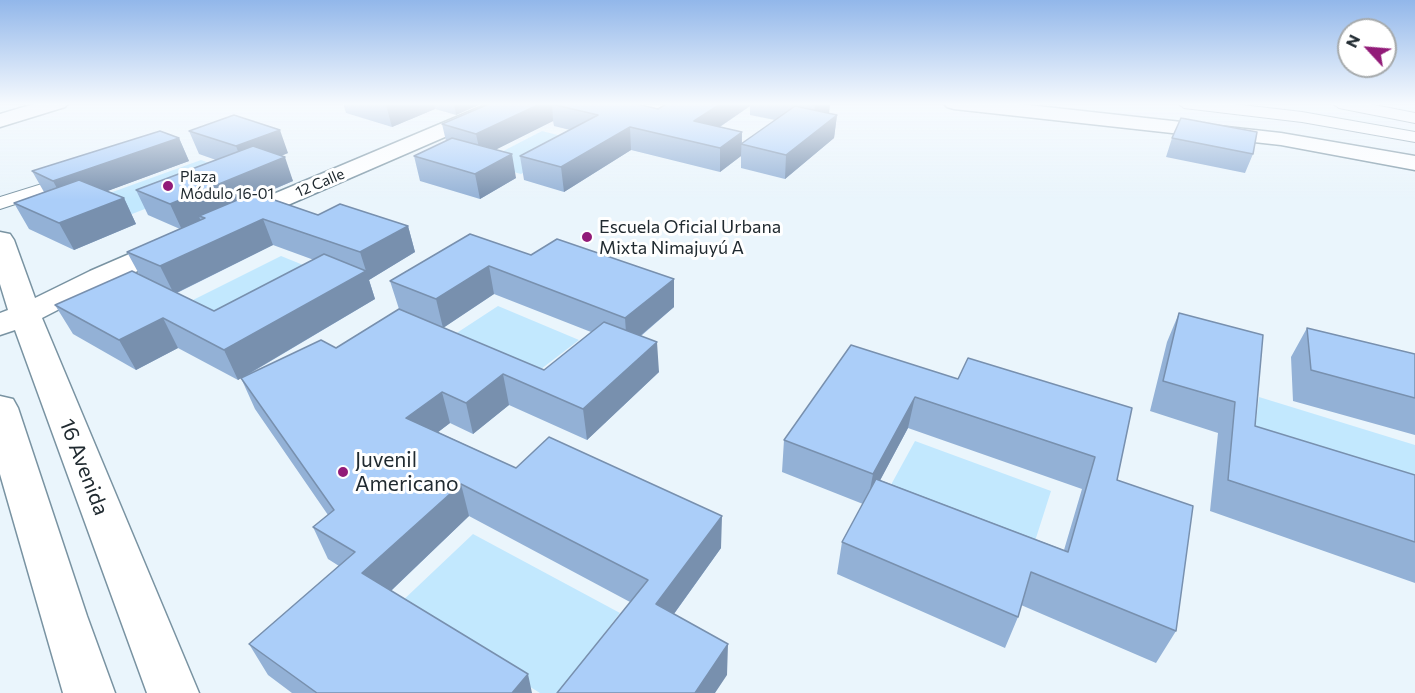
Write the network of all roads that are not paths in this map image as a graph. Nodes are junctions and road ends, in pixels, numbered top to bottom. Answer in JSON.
{"nodes":[{"id":1,"x":431,"y":135,"type":"edge"},
{"id":2,"x":1248,"y":135,"type":"edge"},
{"id":3,"x":1415,"y":163,"type":"edge"},
{"id":4,"x":87,"y":175,"type":"edge"},
{"id":5,"x":0,"y":203,"type":"edge"},
{"id":6,"x":0,"y":240,"type":"edge"},
{"id":7,"x":13,"y":310,"type":"edge"},
{"id":8,"x":0,"y":408,"type":"edge"},
{"id":9,"x":89,"y":693,"type":"edge"},
{"id":10,"x":173,"y":693,"type":"edge"}],
"edges":[{"from":1,"to":7,"type":"street","name":"12 Calle"},
{"from":2,"to":3,"type":"street"},
{"from":4,"to":5,"type":"street"},
{"from":6,"to":7,"type":"street","name":"16 Avenida"},
{"from":7,"to":10,"type":"street","name":"16 Avenida"},
{"from":8,"to":9,"type":"street"}]}
